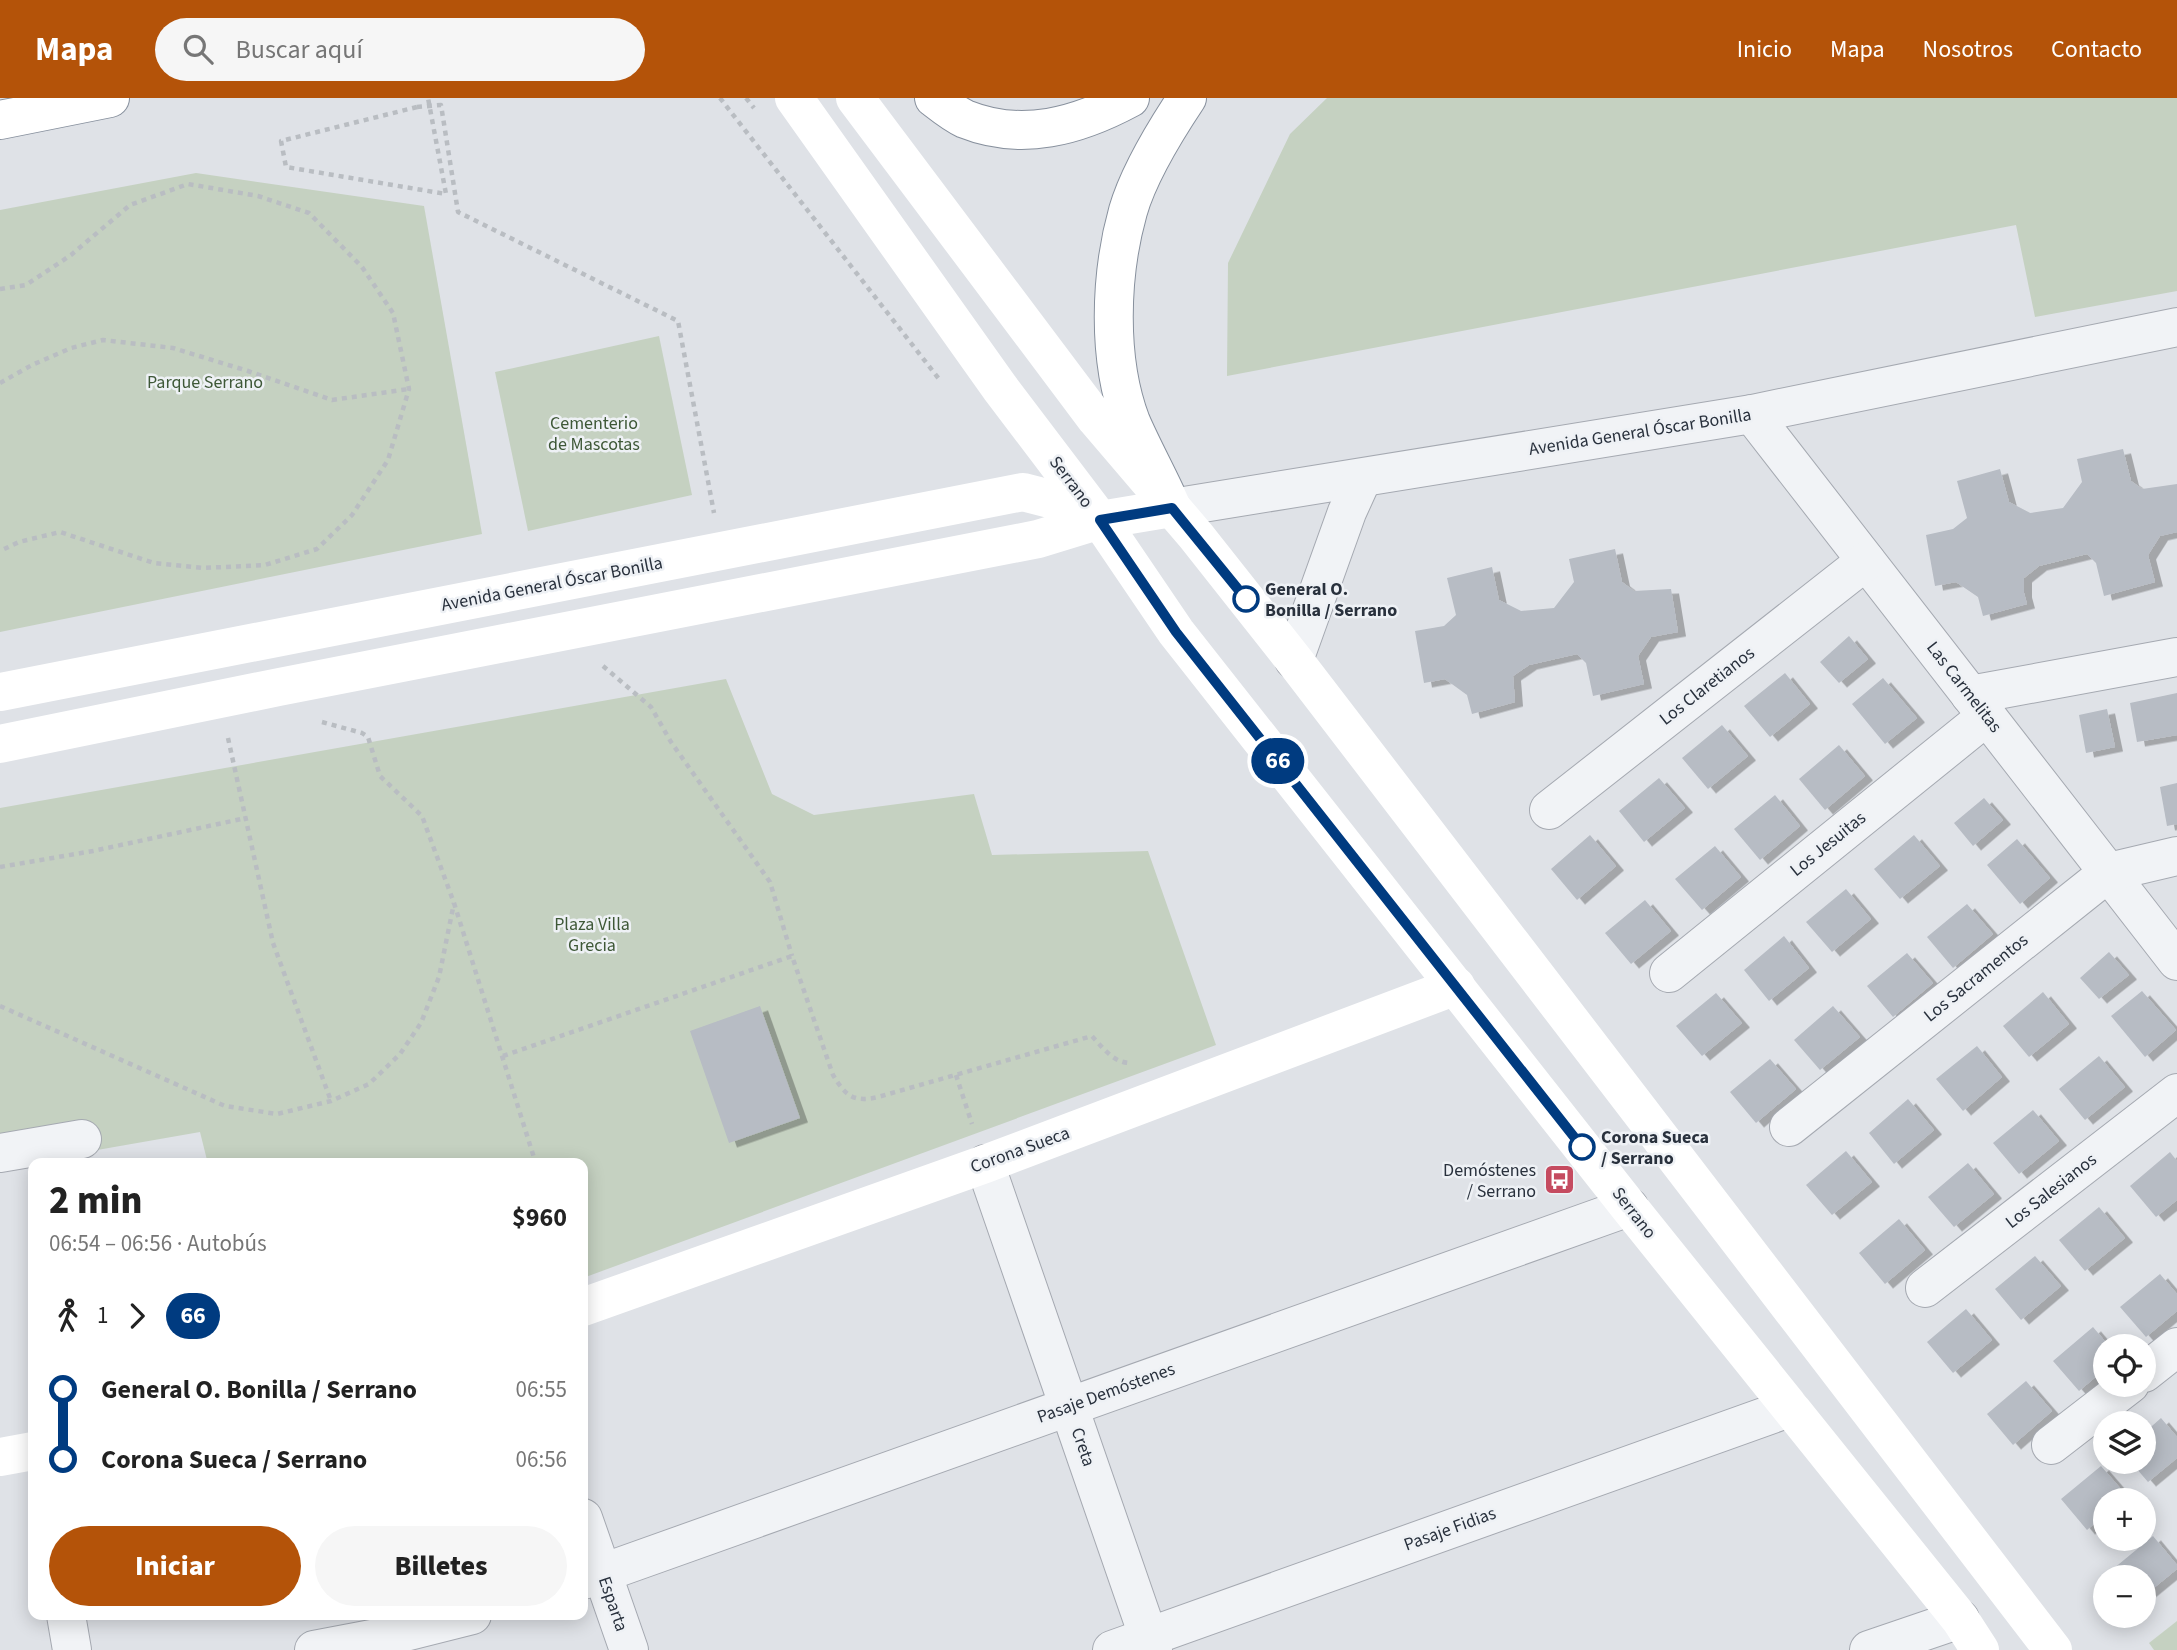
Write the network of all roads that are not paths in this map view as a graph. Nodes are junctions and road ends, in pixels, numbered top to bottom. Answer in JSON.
{"nodes":[{"id":1,"x":110,"y":98,"type":"edge"},
{"id":2,"x":794,"y":98,"type":"edge"},
{"id":3,"x":855,"y":98,"type":"edge"},
{"id":4,"x":934,"y":98,"type":"edge"},
{"id":5,"x":1130,"y":98,"type":"edge"},
{"id":6,"x":1187,"y":98,"type":"edge"},
{"id":7,"x":0,"y":120,"type":"edge"},
{"id":8,"x":2177,"y":327,"type":"edge"},
{"id":9,"x":1752,"y":414,"type":"junction"},
{"id":10,"x":1362,"y":479,"type":"junction"},
{"id":11,"x":1172,"y":508,"type":"junction"},
{"id":12,"x":1100,"y":520,"type":"junction"},
{"id":13,"x":1866,"y":561,"type":"junction"},
{"id":14,"x":2177,"y":657,"type":"edge"},
{"id":15,"x":1294,"y":660,"type":"junction"},
{"id":16,"x":0,"y":692,"type":"edge"},
{"id":17,"x":1979,"y":706,"type":"junction"},
{"id":18,"x":0,"y":744,"type":"edge"},
{"id":19,"x":1549,"y":810,"type":"dead end"},
{"id":20,"x":2177,"y":856,"type":"edge"},
{"id":21,"x":2109,"y":872,"type":"junction"},
{"id":22,"x":2177,"y":961,"type":"edge"},
{"id":23,"x":1669,"y":973,"type":"dead end"},
{"id":24,"x":1455,"y":986,"type":"junction"},
{"id":25,"x":2177,"y":1093,"type":"edge"},
{"id":26,"x":1788,"y":1127,"type":"dead end"},
{"id":27,"x":82,"y":1139,"type":"dead end"},
{"id":28,"x":0,"y":1153,"type":"edge"},
{"id":29,"x":985,"y":1164,"type":"junction"},
{"id":30,"x":1629,"y":1207,"type":"junction"},
{"id":31,"x":1925,"y":1288,"type":"dead end"},
{"id":32,"x":588,"y":1305,"type":"edge"},
{"id":33,"x":2177,"y":1347,"type":"edge"},
{"id":34,"x":2156,"y":1364,"type":"edge"},
{"id":35,"x":2113,"y":1397,"type":"edge"},
{"id":36,"x":1069,"y":1406,"type":"junction"},
{"id":37,"x":1789,"y":1408,"type":"junction"},
{"id":38,"x":2051,"y":1445,"type":"dead end"},
{"id":39,"x":28,"y":1452,"type":"edge"},
{"id":40,"x":0,"y":1457,"type":"edge"},
{"id":41,"x":588,"y":1550,"type":"edge"},
{"id":42,"x":592,"y":1576,"type":"edge"},
{"id":43,"x":67,"y":1620,"type":"edge"},
{"id":44,"x":453,"y":1620,"type":"edge"},
{"id":45,"x":1970,"y":1634,"type":"edge"},
{"id":46,"x":1151,"y":1643,"type":"edge"},
{"id":47,"x":72,"y":1650,"type":"edge"},
{"id":48,"x":314,"y":1650,"type":"edge"},
{"id":49,"x":629,"y":1650,"type":"edge"},
{"id":50,"x":1112,"y":1650,"type":"edge"},
{"id":51,"x":1869,"y":1650,"type":"edge"},
{"id":52,"x":2053,"y":1650,"type":"edge"}],
"edges":[{"from":1,"to":7,"type":"main road"},
{"from":2,"to":12,"type":"main road","name":"Serrano"},
{"from":3,"to":11,"type":"main road"},
{"from":4,"to":5,"type":"main road"},
{"from":6,"to":11,"type":"main road"},
{"from":8,"to":9,"type":"street","name":"Avenida General Óscar Bonilla"},
{"from":9,"to":10,"type":"street","name":"Avenida General Óscar Bonilla"},
{"from":9,"to":13,"type":"street","name":"Las Carmelitas"},
{"from":10,"to":11,"type":"street","name":"Avenida General Óscar Bonilla"},
{"from":10,"to":15,"type":"street"},
{"from":11,"to":12,"type":"main road","name":"Avenida General Óscar Bonilla"},
{"from":11,"to":15,"type":"main road"},
{"from":12,"to":16,"type":"main road","name":"Avenida General Óscar Bonilla"},
{"from":12,"to":18,"type":"main road","name":"Avenida General Óscar Bonilla"},
{"from":12,"to":24,"type":"main road","name":"Serrano"},
{"from":13,"to":17,"type":"street","name":"Las Carmelitas"},
{"from":13,"to":19,"type":"street","name":"Los Claretianos"},
{"from":14,"to":17,"type":"street","name":"Los Jesuitas"},
{"from":15,"to":52,"type":"main road"},
{"from":17,"to":21,"type":"street","name":"Las Carmelitas"},
{"from":17,"to":23,"type":"street","name":"Los Jesuitas"},
{"from":20,"to":21,"type":"street","name":"Los Sacramentos"},
{"from":21,"to":22,"type":"street","name":"Las Carmelitas"},
{"from":21,"to":26,"type":"street","name":"Los Sacramentos"},
{"from":24,"to":29,"type":"main road","name":"Corona Sueca"},
{"from":24,"to":30,"type":"main road","name":"Serrano"},
{"from":25,"to":31,"type":"street","name":"Los Salesianos"},
{"from":27,"to":28,"type":"street"},
{"from":29,"to":32,"type":"main road","name":"Corona Sueca"},
{"from":29,"to":36,"type":"street","name":"Creta"},
{"from":30,"to":36,"type":"street","name":"Pasaje Demóstenes"},
{"from":30,"to":37,"type":"main road","name":"Serrano"},
{"from":33,"to":34,"type":"street"},
{"from":35,"to":38,"type":"street"},
{"from":36,"to":42,"type":"street","name":"Pasaje Demóstenes"},
{"from":36,"to":46,"type":"street","name":"Creta"},
{"from":37,"to":45,"type":"main road","name":"Serrano"},
{"from":37,"to":46,"type":"street","name":"Pasaje Fidias"},
{"from":39,"to":40,"type":"main road"},
{"from":41,"to":42,"type":"street","name":"Esparta"},
{"from":42,"to":49,"type":"street","name":"Esparta"},
{"from":43,"to":47,"type":"street"},
{"from":44,"to":48,"type":"street"},
{"from":45,"to":51,"type":"street"},
{"from":46,"to":50,"type":"street","name":"Pasaje Fidias"}]}
